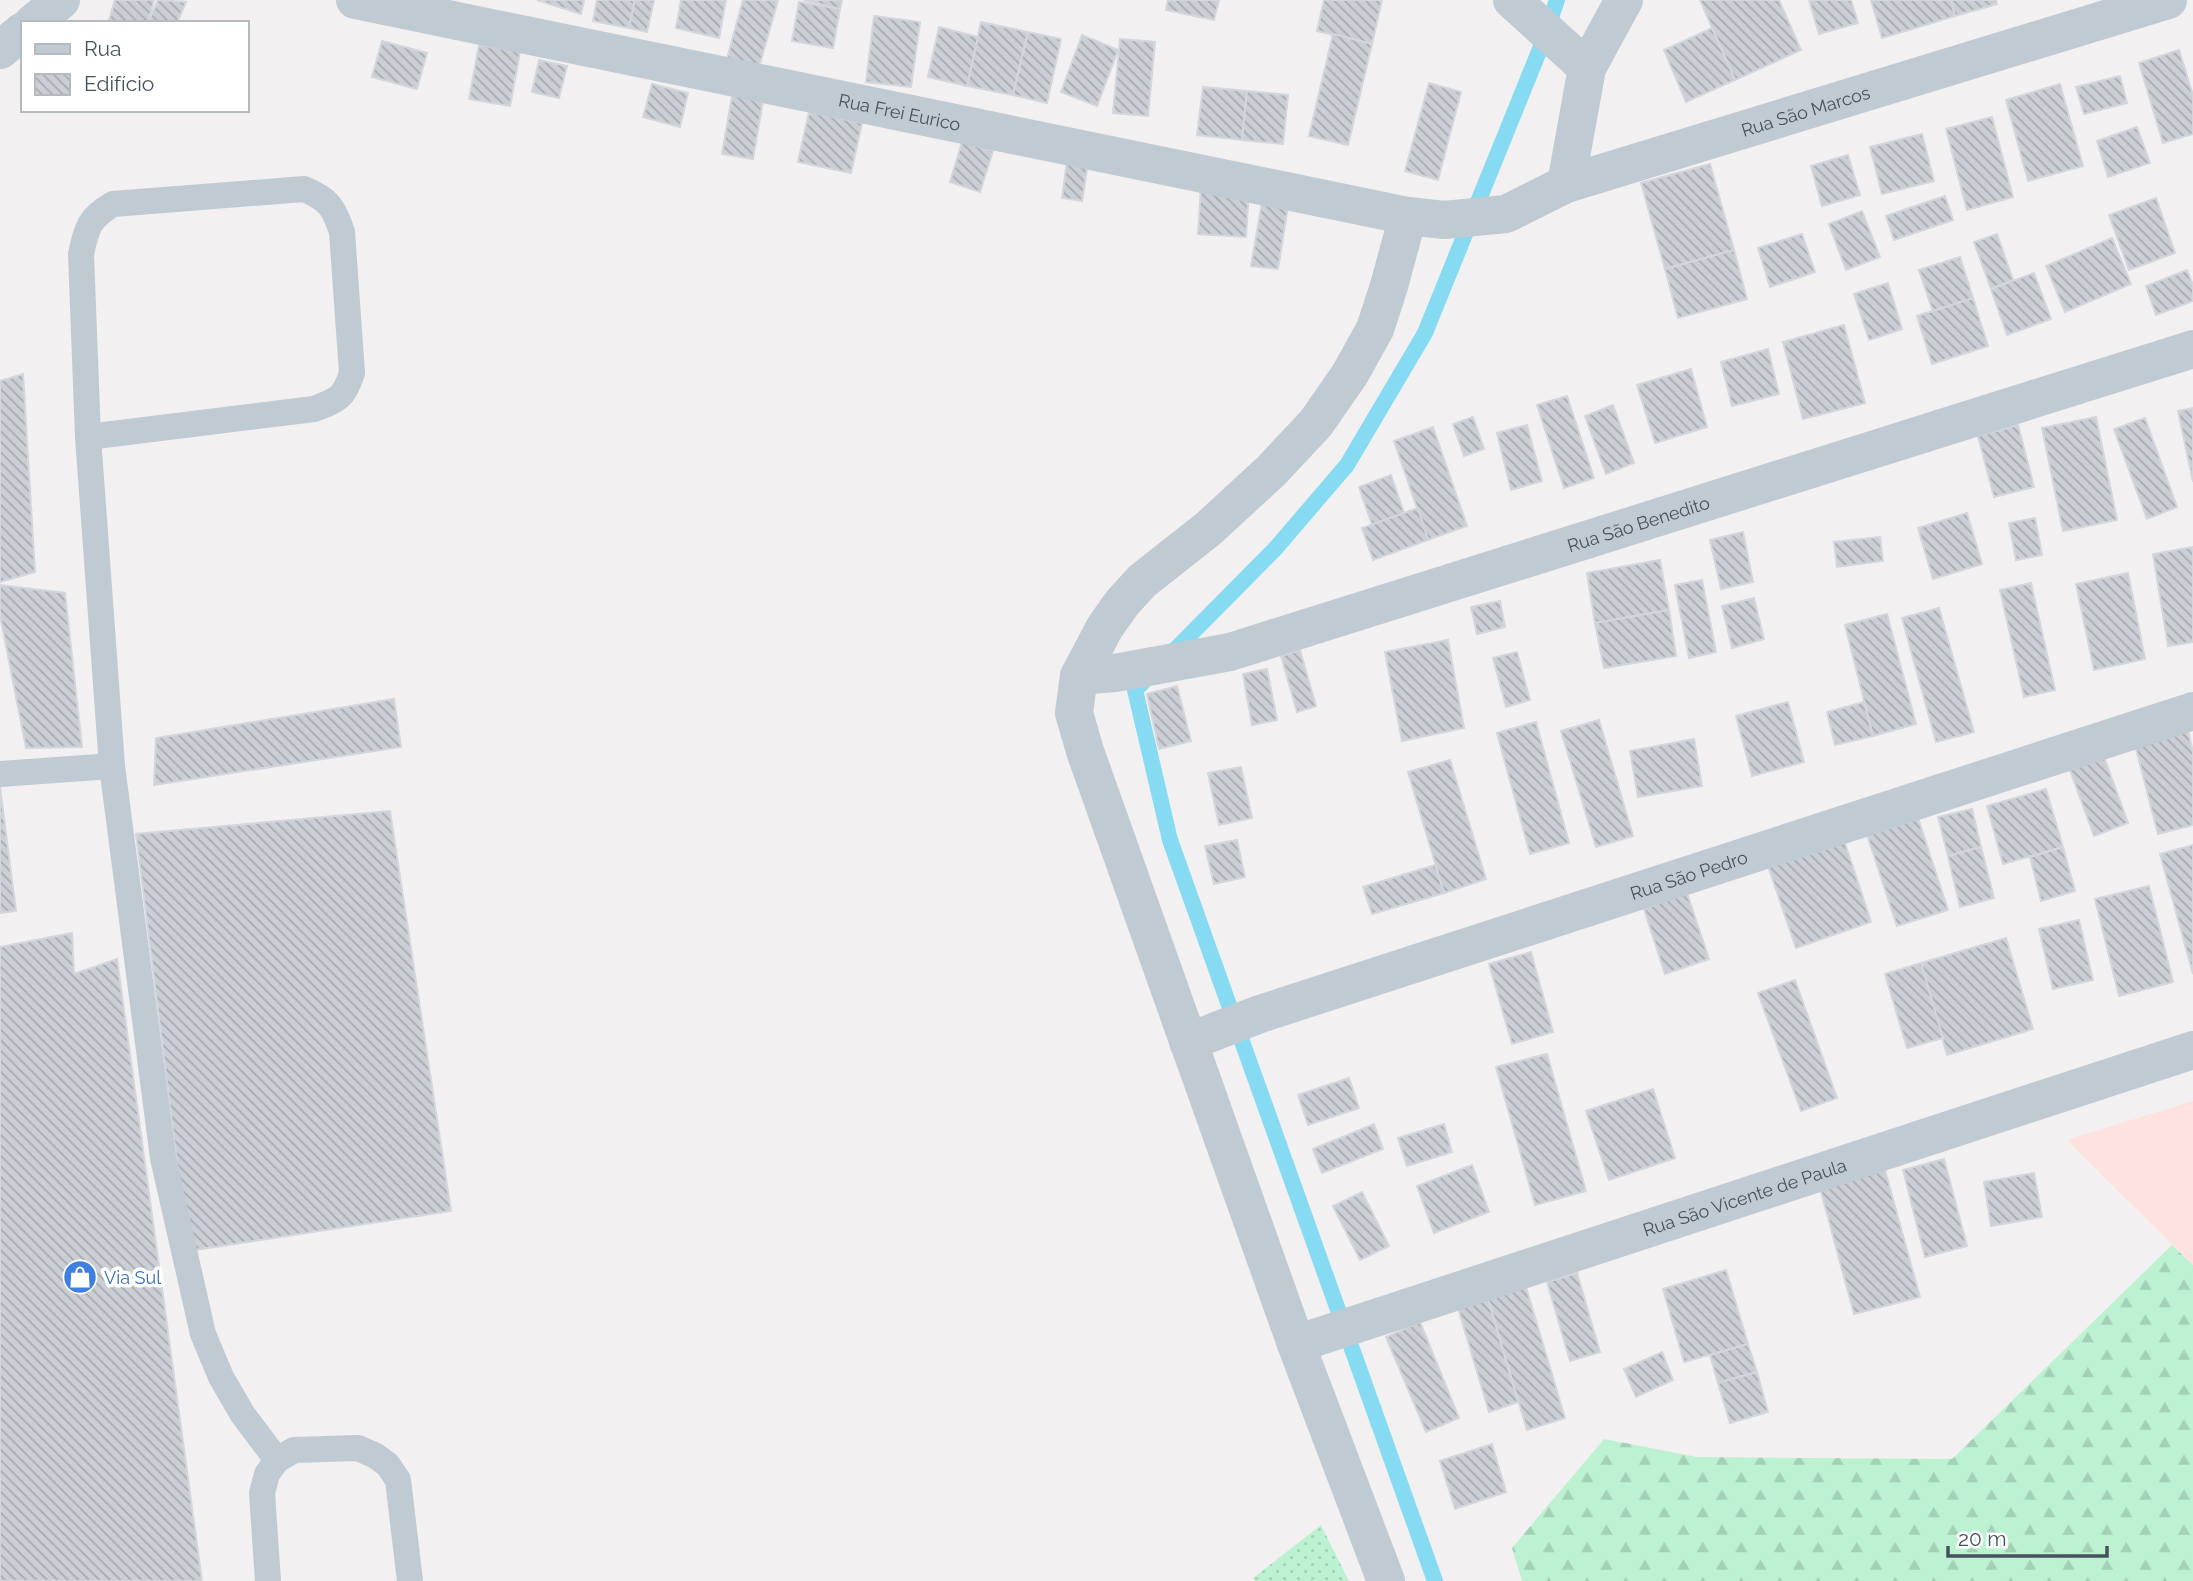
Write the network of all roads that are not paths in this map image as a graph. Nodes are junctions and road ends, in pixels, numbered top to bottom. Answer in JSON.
{"nodes":[{"id":1,"x":61,"y":0,"type":"edge"},
{"id":2,"x":355,"y":0,"type":"edge"},
{"id":3,"x":1624,"y":0,"type":"edge"},
{"id":4,"x":2168,"y":0,"type":"edge"},
{"id":5,"x":1518,"y":6,"type":"edge"},
{"id":6,"x":35,"y":21,"type":"edge"},
{"id":7,"x":21,"y":33,"type":"edge"},
{"id":8,"x":0,"y":50,"type":"edge"},
{"id":9,"x":1580,"y":62,"type":"junction"},
{"id":10,"x":1566,"y":184,"type":"junction"},
{"id":11,"x":1426,"y":218,"type":"junction"},
{"id":12,"x":2193,"y":349,"type":"edge"},
{"id":13,"x":88,"y":437,"type":"junction"},
{"id":14,"x":1097,"y":674,"type":"junction"},
{"id":15,"x":2193,"y":711,"type":"edge"},
{"id":16,"x":112,"y":766,"type":"junction"},
{"id":17,"x":0,"y":774,"type":"edge"},
{"id":18,"x":1202,"y":1036,"type":"junction"},
{"id":19,"x":2193,"y":1050,"type":"edge"},
{"id":20,"x":1308,"y":1341,"type":"junction"},
{"id":21,"x":277,"y":1460,"type":"junction"},
{"id":22,"x":268,"y":1581,"type":"edge"},
{"id":23,"x":410,"y":1581,"type":"edge"},
{"id":24,"x":1386,"y":1581,"type":"edge"}],
"edges":[{"from":1,"to":6,"type":"street"},
{"from":2,"to":11,"type":"street","name":"Rua Frei Eurico"},
{"from":3,"to":9,"type":"street"},
{"from":4,"to":10,"type":"street","name":"Rua São Marcos"},
{"from":5,"to":9,"type":"street"},
{"from":7,"to":8,"type":"street"},
{"from":9,"to":10,"type":"street"},
{"from":10,"to":11,"type":"street","name":"Rua São Marcos"},
{"from":11,"to":14,"type":"street"},
{"from":12,"to":14,"type":"street","name":"Rua São Benedito"},
{"from":13,"to":13,"type":"lane"},
{"from":13,"to":16,"type":"lane"},
{"from":14,"to":18,"type":"street"},
{"from":15,"to":18,"type":"street","name":"Rua São Pedro"},
{"from":16,"to":17,"type":"lane"},
{"from":16,"to":21,"type":"lane"},
{"from":18,"to":20,"type":"street"},
{"from":19,"to":20,"type":"street","name":"Rua São Vicente de Paula"},
{"from":20,"to":24,"type":"street"},
{"from":21,"to":22,"type":"lane"},
{"from":21,"to":23,"type":"lane"}]}
